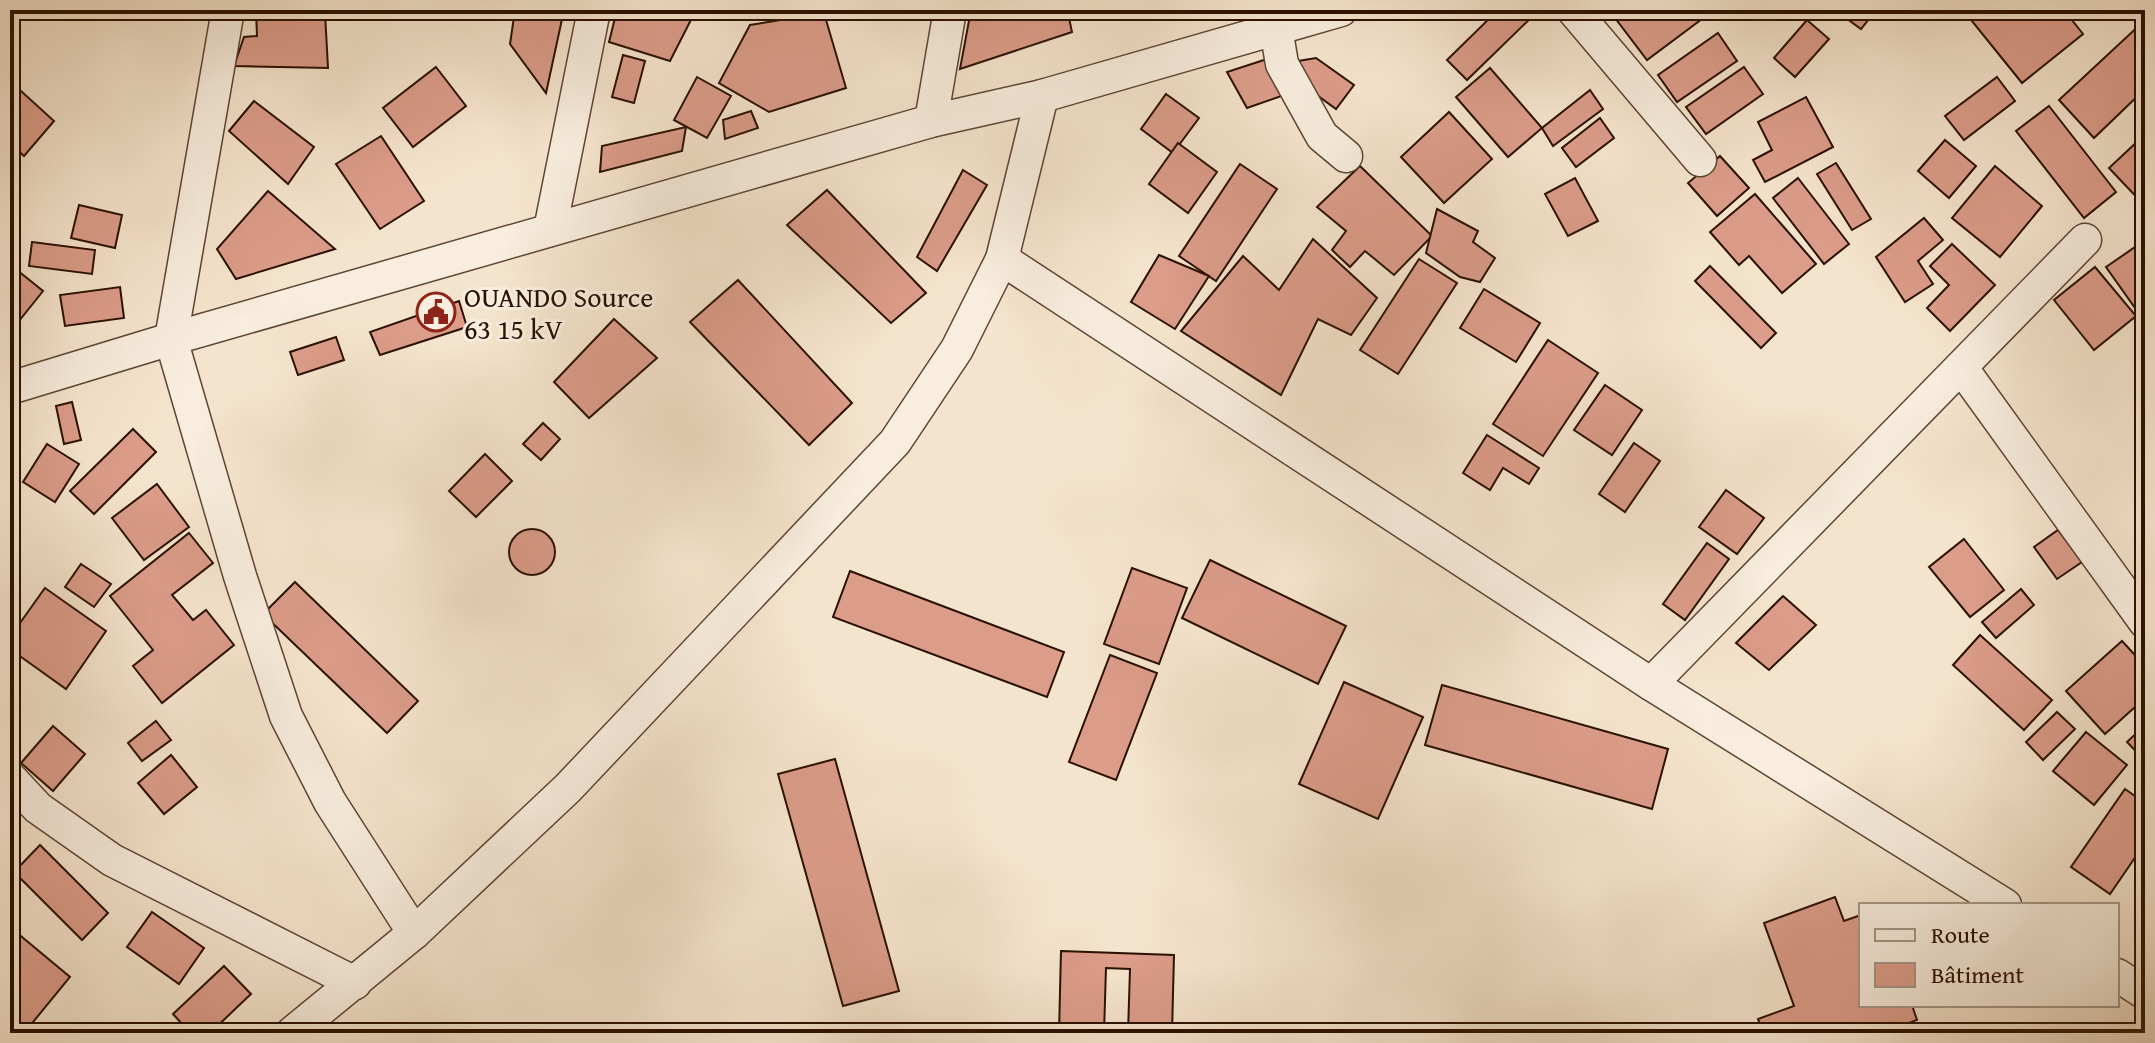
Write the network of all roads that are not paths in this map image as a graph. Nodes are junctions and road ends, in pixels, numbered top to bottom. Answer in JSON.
{"nodes":[{"id":1,"x":228,"y":10,"type":"edge"},
{"id":2,"x":594,"y":10,"type":"edge"},
{"id":3,"x":950,"y":10,"type":"edge"},
{"id":4,"x":1341,"y":10,"type":"edge"},
{"id":5,"x":1573,"y":10,"type":"edge"},
{"id":6,"x":1264,"y":24,"type":"edge"},
{"id":7,"x":1042,"y":96,"type":"junction"},
{"id":8,"x":931,"y":121,"type":"junction"},
{"id":9,"x":1346,"y":156,"type":"dead end"},
{"id":10,"x":1700,"y":160,"type":"dead end"},
{"id":11,"x":550,"y":230,"type":"junction"},
{"id":12,"x":2085,"y":240,"type":"dead end"},
{"id":13,"x":1002,"y":259,"type":"junction"},
{"id":14,"x":171,"y":339,"type":"junction"},
{"id":15,"x":1961,"y":367,"type":"junction"},
{"id":16,"x":10,"y":388,"type":"edge"},
{"id":17,"x":2145,"y":622,"type":"edge"},
{"id":18,"x":1651,"y":684,"type":"junction"},
{"id":19,"x":10,"y":778,"type":"edge"},
{"id":20,"x":2002,"y":903,"type":"edge"},
{"id":21,"x":414,"y":933,"type":"junction"},
{"id":22,"x":2119,"y":976,"type":"edge"},
{"id":23,"x":355,"y":983,"type":"junction"},
{"id":24,"x":2145,"y":993,"type":"edge"},
{"id":25,"x":292,"y":1033,"type":"edge"}],
"edges":[{"from":1,"to":14,"type":"street"},
{"from":2,"to":11,"type":"street"},
{"from":3,"to":8,"type":"street"},
{"from":4,"to":6,"type":"street"},
{"from":5,"to":10,"type":"street"},
{"from":6,"to":7,"type":"street"},
{"from":6,"to":9,"type":"street"},
{"from":7,"to":8,"type":"street"},
{"from":7,"to":13,"type":"street"},
{"from":8,"to":11,"type":"street"},
{"from":11,"to":14,"type":"street"},
{"from":12,"to":15,"type":"street"},
{"from":13,"to":18,"type":"street"},
{"from":13,"to":21,"type":"street"},
{"from":14,"to":16,"type":"street"},
{"from":14,"to":21,"type":"street"},
{"from":15,"to":17,"type":"street"},
{"from":15,"to":18,"type":"street"},
{"from":18,"to":20,"type":"street"},
{"from":19,"to":23,"type":"street"},
{"from":21,"to":23,"type":"street"},
{"from":22,"to":24,"type":"street"},
{"from":23,"to":25,"type":"street"}]}
